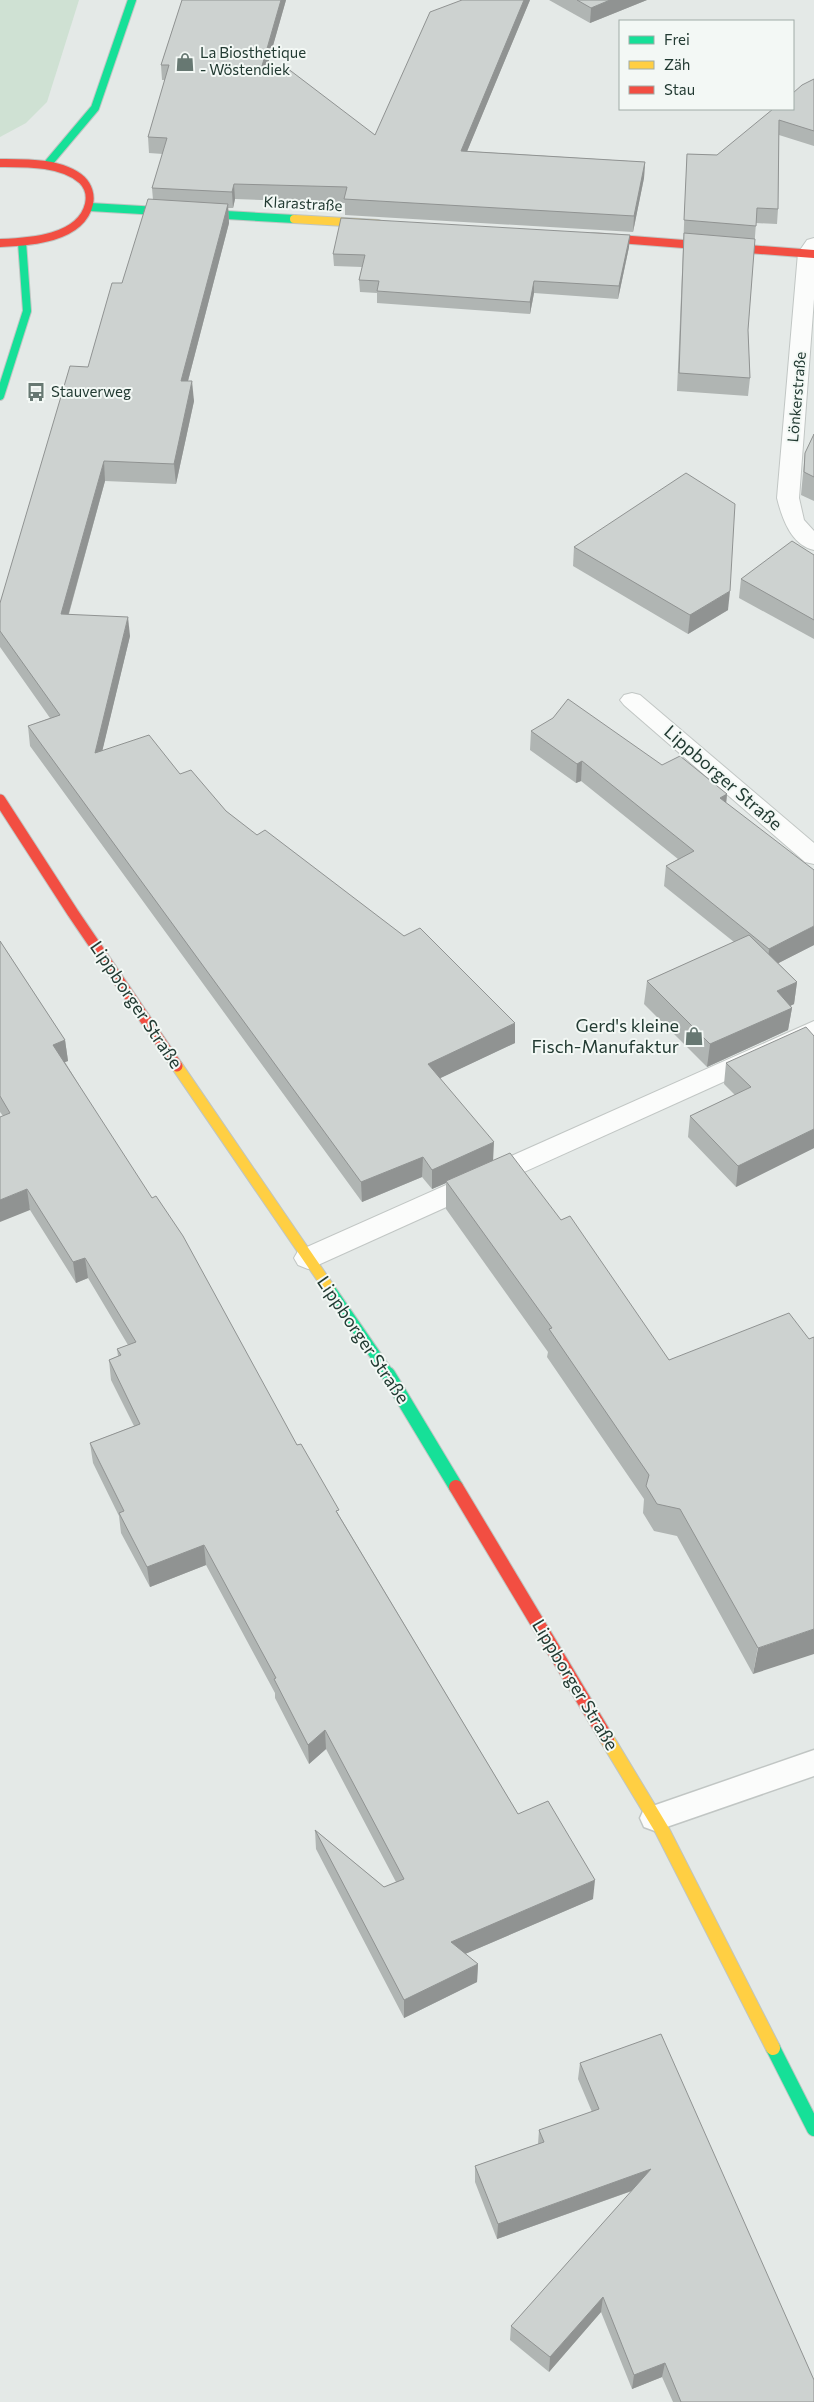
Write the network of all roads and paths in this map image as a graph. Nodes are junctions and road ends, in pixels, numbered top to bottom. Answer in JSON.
{"nodes":[{"id":1,"x":132,"y":0,"type":"edge"},
{"id":2,"x":0,"y":163,"type":"edge"},
{"id":3,"x":47,"y":165,"type":"junction"},
{"id":4,"x":90,"y":206,"type":"junction"},
{"id":5,"x":387,"y":224,"type":"edge"},
{"id":6,"x":585,"y":236,"type":"edge"},
{"id":7,"x":22,"y":242,"type":"junction"},
{"id":8,"x":0,"y":243,"type":"edge"},
{"id":9,"x":812,"y":250,"type":"edge"},
{"id":10,"x":0,"y":396,"type":"edge"},
{"id":11,"x":814,"y":544,"type":"edge"},
{"id":12,"x":632,"y":700,"type":"dead end"},
{"id":13,"x":0,"y":800,"type":"edge"},
{"id":14,"x":814,"y":856,"type":"edge"},
{"id":15,"x":814,"y":1030,"type":"edge"},
{"id":16,"x":308,"y":1258,"type":"junction"},
{"id":17,"x":814,"y":1763,"type":"edge"},
{"id":18,"x":655,"y":1818,"type":"junction"},
{"id":19,"x":814,"y":2129,"type":"edge"}],
"edges":[{"from":1,"to":3,"type":"main road"},
{"from":2,"to":3,"type":"main road"},
{"from":3,"to":4,"type":"main road"},
{"from":4,"to":5,"type":"main road","name":"Klarastraße"},
{"from":4,"to":7,"type":"main road"},
{"from":6,"to":9,"type":"main road"},
{"from":7,"to":8,"type":"main road"},
{"from":7,"to":10,"type":"main road"},
{"from":9,"to":11,"type":"street","name":"Lönkerstraße"},
{"from":12,"to":14,"type":"street","name":"Lippborger Straße"},
{"from":13,"to":16,"type":"main road","name":"Lippborger Straße"},
{"from":15,"to":16,"type":"street","name":"Lippborger Straße"},
{"from":16,"to":18,"type":"main road","name":"Lippborger Straße"},
{"from":17,"to":18,"type":"lane"},
{"from":18,"to":19,"type":"main road","name":"Lippborger Straße"}]}
